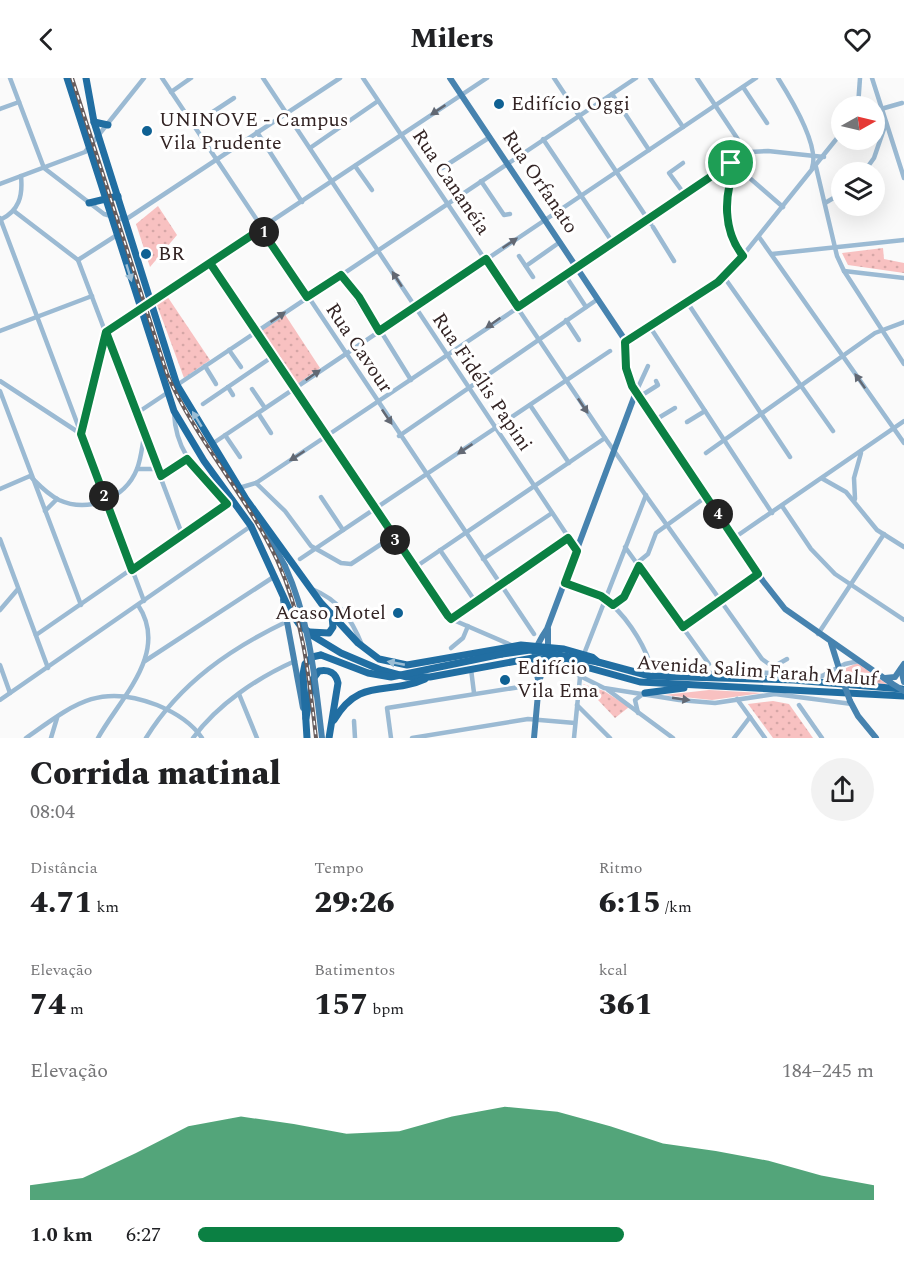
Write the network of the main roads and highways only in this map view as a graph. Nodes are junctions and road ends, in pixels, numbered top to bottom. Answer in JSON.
{"nodes":[{"id":1,"x":86,"y":78,"type":"edge"},
{"id":2,"x":450,"y":78,"type":"edge"},
{"id":3,"x":67,"y":81,"type":"edge"},
{"id":4,"x":94,"y":122,"type":"junction"},
{"id":5,"x":108,"y":125,"type":"road end"},
{"id":6,"x":118,"y":196,"type":"junction"},
{"id":7,"x":106,"y":200,"type":"junction"},
{"id":8,"x":89,"y":203,"type":"road end"},
{"id":9,"x":638,"y":395,"type":"junction"},
{"id":10,"x":246,"y":498,"type":"junction"},
{"id":11,"x":282,"y":596,"type":"junction"},
{"id":12,"x":330,"y":614,"type":"junction"},
{"id":13,"x":548,"y":629,"type":"junction"},
{"id":14,"x":308,"y":632,"type":"junction"},
{"id":15,"x":830,"y":642,"type":"junction"},
{"id":16,"x":535,"y":651,"type":"junction"},
{"id":17,"x":547,"y":652,"type":"junction"},
{"id":18,"x":598,"y":662,"type":"junction"},
{"id":19,"x":902,"y":666,"type":"edge"},
{"id":20,"x":430,"y":677,"type":"junction"},
{"id":21,"x":883,"y":677,"type":"junction"},
{"id":22,"x":904,"y":682,"type":"edge"},
{"id":23,"x":539,"y":684,"type":"junction"},
{"id":24,"x":692,"y":686,"type":"junction"},
{"id":25,"x":904,"y":690,"type":"edge"},
{"id":26,"x":645,"y":693,"type":"road end"},
{"id":27,"x":904,"y":696,"type":"edge"},
{"id":28,"x":306,"y":718,"type":"junction"},
{"id":29,"x":331,"y":724,"type":"junction"},
{"id":30,"x":307,"y":738,"type":"edge"},
{"id":31,"x":322,"y":738,"type":"edge"},
{"id":32,"x":329,"y":738,"type":"edge"},
{"id":33,"x":534,"y":738,"type":"edge"},
{"id":34,"x":876,"y":738,"type":"edge"}],
"edges":[{"from":1,"to":4,"type":"highway"},
{"from":2,"to":9,"type":"main road","name":"Rua Orfanato"},
{"from":3,"to":7,"type":"highway"},
{"from":4,"to":5,"type":"highway"},
{"from":4,"to":6,"type":"highway"},
{"from":6,"to":7,"type":"highway"},
{"from":10,"to":6,"type":"highway","one_way":true},
{"from":7,"to":8,"type":"highway"},
{"from":7,"to":11,"type":"highway","one_way":true},
{"from":9,"to":13,"type":"main road"},
{"from":9,"to":15,"type":"main road","name":"Rua Orfanato"},
{"from":10,"to":12,"type":"highway"},
{"from":10,"to":31,"type":"main road","bridge":true},
{"from":11,"to":14,"type":"highway"},
{"from":11,"to":30,"type":"main road"},
{"from":12,"to":14,"type":"highway"},
{"from":16,"to":12,"type":"highway","one_way":true},
{"from":13,"to":16,"type":"main road"},
{"from":13,"to":17,"type":"main road"},
{"from":14,"to":20,"type":"highway"},
{"from":15,"to":21,"type":"main road","name":"Rua Orfanato"},
{"from":15,"to":34,"type":"main road","bridge":true},
{"from":16,"to":17,"type":"highway"},
{"from":16,"to":20,"type":"highway"},
{"from":16,"to":23,"type":"main road"},
{"from":16,"to":28,"type":"highway","bridge":true},
{"from":17,"to":18,"type":"highway"},
{"from":17,"to":18,"type":"highway","name":"Avenida Salim Farah Maluf"},
{"from":17,"to":23,"type":"main road"},
{"from":17,"to":24,"type":"highway","name":"Avenida Salim Farah Maluf"},
{"from":18,"to":25,"type":"highway","name":"Avenida Salim Farah Maluf"},
{"from":19,"to":21,"type":"main road"},
{"from":19,"to":22,"type":"main road"},
{"from":20,"to":29,"type":"highway"},
{"from":21,"to":25,"type":"main road","name":"Rua Orfanato","bridge":true},
{"from":23,"to":33,"type":"main road"},
{"from":24,"to":26,"type":"highway"},
{"from":24,"to":27,"type":"highway","name":"Avenida Salim Farah Maluf"},
{"from":28,"to":29,"type":"highway"},
{"from":28,"to":30,"type":"highway"},
{"from":29,"to":32,"type":"highway"}]}
